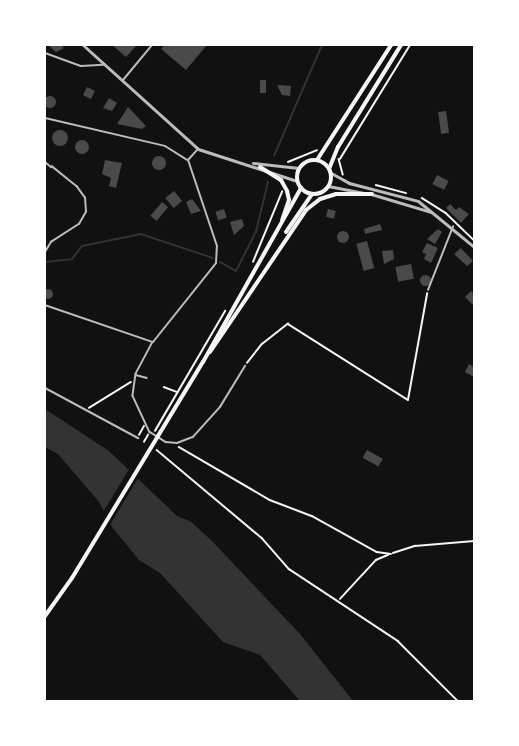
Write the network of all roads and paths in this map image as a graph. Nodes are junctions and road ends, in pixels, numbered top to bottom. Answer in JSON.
{"nodes":[{"id":1,"x":83,"y":45,"type":"edge"},
{"id":2,"x":152,"y":45,"type":"edge"},
{"id":3,"x":391,"y":45,"type":"edge"},
{"id":4,"x":401,"y":45,"type":"edge"},
{"id":5,"x":410,"y":45,"type":"edge"},
{"id":6,"x":45,"y":53,"type":"edge"},
{"id":7,"x":104,"y":64,"type":"junction"},
{"id":8,"x":123,"y":80,"type":"junction"},
{"id":9,"x":45,"y":118,"type":"edge"},
{"id":10,"x":198,"y":149,"type":"junction"},
{"id":11,"x":325,"y":150,"type":"junction"},
{"id":12,"x":334,"y":155,"type":"junction"},
{"id":13,"x":339,"y":159,"type":"junction"},
{"id":14,"x":188,"y":160,"type":"junction"},
{"id":15,"x":317,"y":160,"type":"junction"},
{"id":16,"x":45,"y":162,"type":"edge"},
{"id":17,"x":246,"y":162,"type":"junction"},
{"id":18,"x":51,"y":166,"type":"joint"},
{"id":19,"x":260,"y":167,"type":"junction"},
{"id":20,"x":286,"y":167,"type":"junction"},
{"id":21,"x":299,"y":168,"type":"junction"},
{"id":22,"x":330,"y":171,"type":"junction"},
{"id":23,"x":346,"y":177,"type":"dead end"},
{"id":24,"x":297,"y":181,"type":"junction"},
{"id":25,"x":328,"y":186,"type":"junction"},
{"id":26,"x":301,"y":188,"type":"junction"},
{"id":27,"x":282,"y":191,"type":"dead end"},
{"id":28,"x":312,"y":194,"type":"junction"},
{"id":29,"x":372,"y":194,"type":"junction"},
{"id":30,"x":439,"y":208,"type":"dead end"},
{"id":31,"x":435,"y":213,"type":"junction"},
{"id":32,"x":453,"y":227,"type":"junction"},
{"id":33,"x":276,"y":235,"type":"junction"},
{"id":34,"x":474,"y":240,"type":"edge"},
{"id":35,"x":282,"y":241,"type":"junction"},
{"id":36,"x":474,"y":247,"type":"edge"},
{"id":37,"x":45,"y":252,"type":"edge"},
{"id":38,"x":252,"y":264,"type":"dead end"},
{"id":39,"x":428,"y":290,"type":"joint"},
{"id":40,"x":45,"y":305,"type":"edge"},
{"id":41,"x":227,"y":308,"type":"dead end"},
{"id":42,"x":153,"y":342,"type":"junction"},
{"id":43,"x":203,"y":362,"type":"junction"},
{"id":44,"x":245,"y":366,"type":"joint"},
{"id":45,"x":136,"y":374,"type":"junction"},
{"id":46,"x":147,"y":378,"type":"dead end"},
{"id":47,"x":134,"y":380,"type":"junction"},
{"id":48,"x":164,"y":387,"type":"dead end"},
{"id":49,"x":45,"y":388,"type":"edge"},
{"id":50,"x":86,"y":410,"type":"junction"},
{"id":51,"x":146,"y":423,"type":"junction"},
{"id":52,"x":150,"y":432,"type":"junction"},
{"id":53,"x":138,"y":438,"type":"junction"},
{"id":54,"x":144,"y":442,"type":"junction"},
{"id":55,"x":171,"y":443,"type":"junction"},
{"id":56,"x":474,"y":541,"type":"edge"},
{"id":57,"x":391,"y":554,"type":"junction"},
{"id":58,"x":340,"y":599,"type":"junction"},
{"id":59,"x":45,"y":616,"type":"edge"},
{"id":60,"x":459,"y":701,"type":"edge"}],
"edges":[{"from":1,"to":7,"type":"street"},
{"from":2,"to":8,"type":"street"},
{"from":3,"to":11,"type":"main road"},
{"from":4,"to":12,"type":"main road"},
{"from":5,"to":13,"type":"path"},
{"from":6,"to":7,"type":"street"},
{"from":7,"to":8,"type":"street"},
{"from":8,"to":10,"type":"street"},
{"from":9,"to":14,"type":"street"},
{"from":10,"to":14,"type":"street"},
{"from":10,"to":17,"type":"street"},
{"from":11,"to":15,"type":"main road"},
{"from":11,"to":20,"type":"path"},
{"from":12,"to":13,"type":"path"},
{"from":12,"to":22,"type":"main road"},
{"from":13,"to":23,"type":"path"},
{"from":14,"to":42,"type":"street"},
{"from":15,"to":21,"type":"main road"},
{"from":15,"to":22,"type":"main road"},
{"from":16,"to":18,"type":"street"},
{"from":17,"to":19,"type":"street"},
{"from":17,"to":20,"type":"street"},
{"from":18,"to":37,"type":"lane"},
{"from":19,"to":24,"type":"street"},
{"from":19,"to":33,"type":"main road"},
{"from":20,"to":21,"type":"street"},
{"from":21,"to":24,"type":"main road"},
{"from":22,"to":25,"type":"main road"},
{"from":22,"to":31,"type":"street"},
{"from":24,"to":26,"type":"main road"},
{"from":25,"to":28,"type":"main road"},
{"from":25,"to":29,"type":"street"},
{"from":26,"to":28,"type":"main road"},
{"from":26,"to":33,"type":"main road"},
{"from":27,"to":38,"type":"path"},
{"from":28,"to":35,"type":"main road"},
{"from":29,"to":31,"type":"street"},
{"from":29,"to":35,"type":"main road"},
{"from":30,"to":34,"type":"path"},
{"from":31,"to":32,"type":"street"},
{"from":32,"to":36,"type":"street"},
{"from":32,"to":39,"type":"lane"},
{"from":33,"to":43,"type":"main road"},
{"from":35,"to":43,"type":"main road"},
{"from":39,"to":44,"type":"path"},
{"from":40,"to":42,"type":"lane"},
{"from":41,"to":48,"type":"path"},
{"from":42,"to":45,"type":"lane"},
{"from":43,"to":59,"type":"main road"},
{"from":44,"to":55,"type":"lane"},
{"from":45,"to":46,"type":"lane"},
{"from":45,"to":47,"type":"lane"},
{"from":47,"to":50,"type":"path"},
{"from":47,"to":51,"type":"lane"},
{"from":49,"to":50,"type":"street"},
{"from":50,"to":53,"type":"street"},
{"from":51,"to":52,"type":"lane"},
{"from":51,"to":53,"type":"path"},
{"from":52,"to":54,"type":"path"},
{"from":52,"to":55,"type":"lane"},
{"from":53,"to":54,"type":"path"},
{"from":54,"to":58,"type":"path"},
{"from":55,"to":57,"type":"path"},
{"from":56,"to":57,"type":"path"},
{"from":57,"to":58,"type":"path"},
{"from":58,"to":60,"type":"path"}]}
